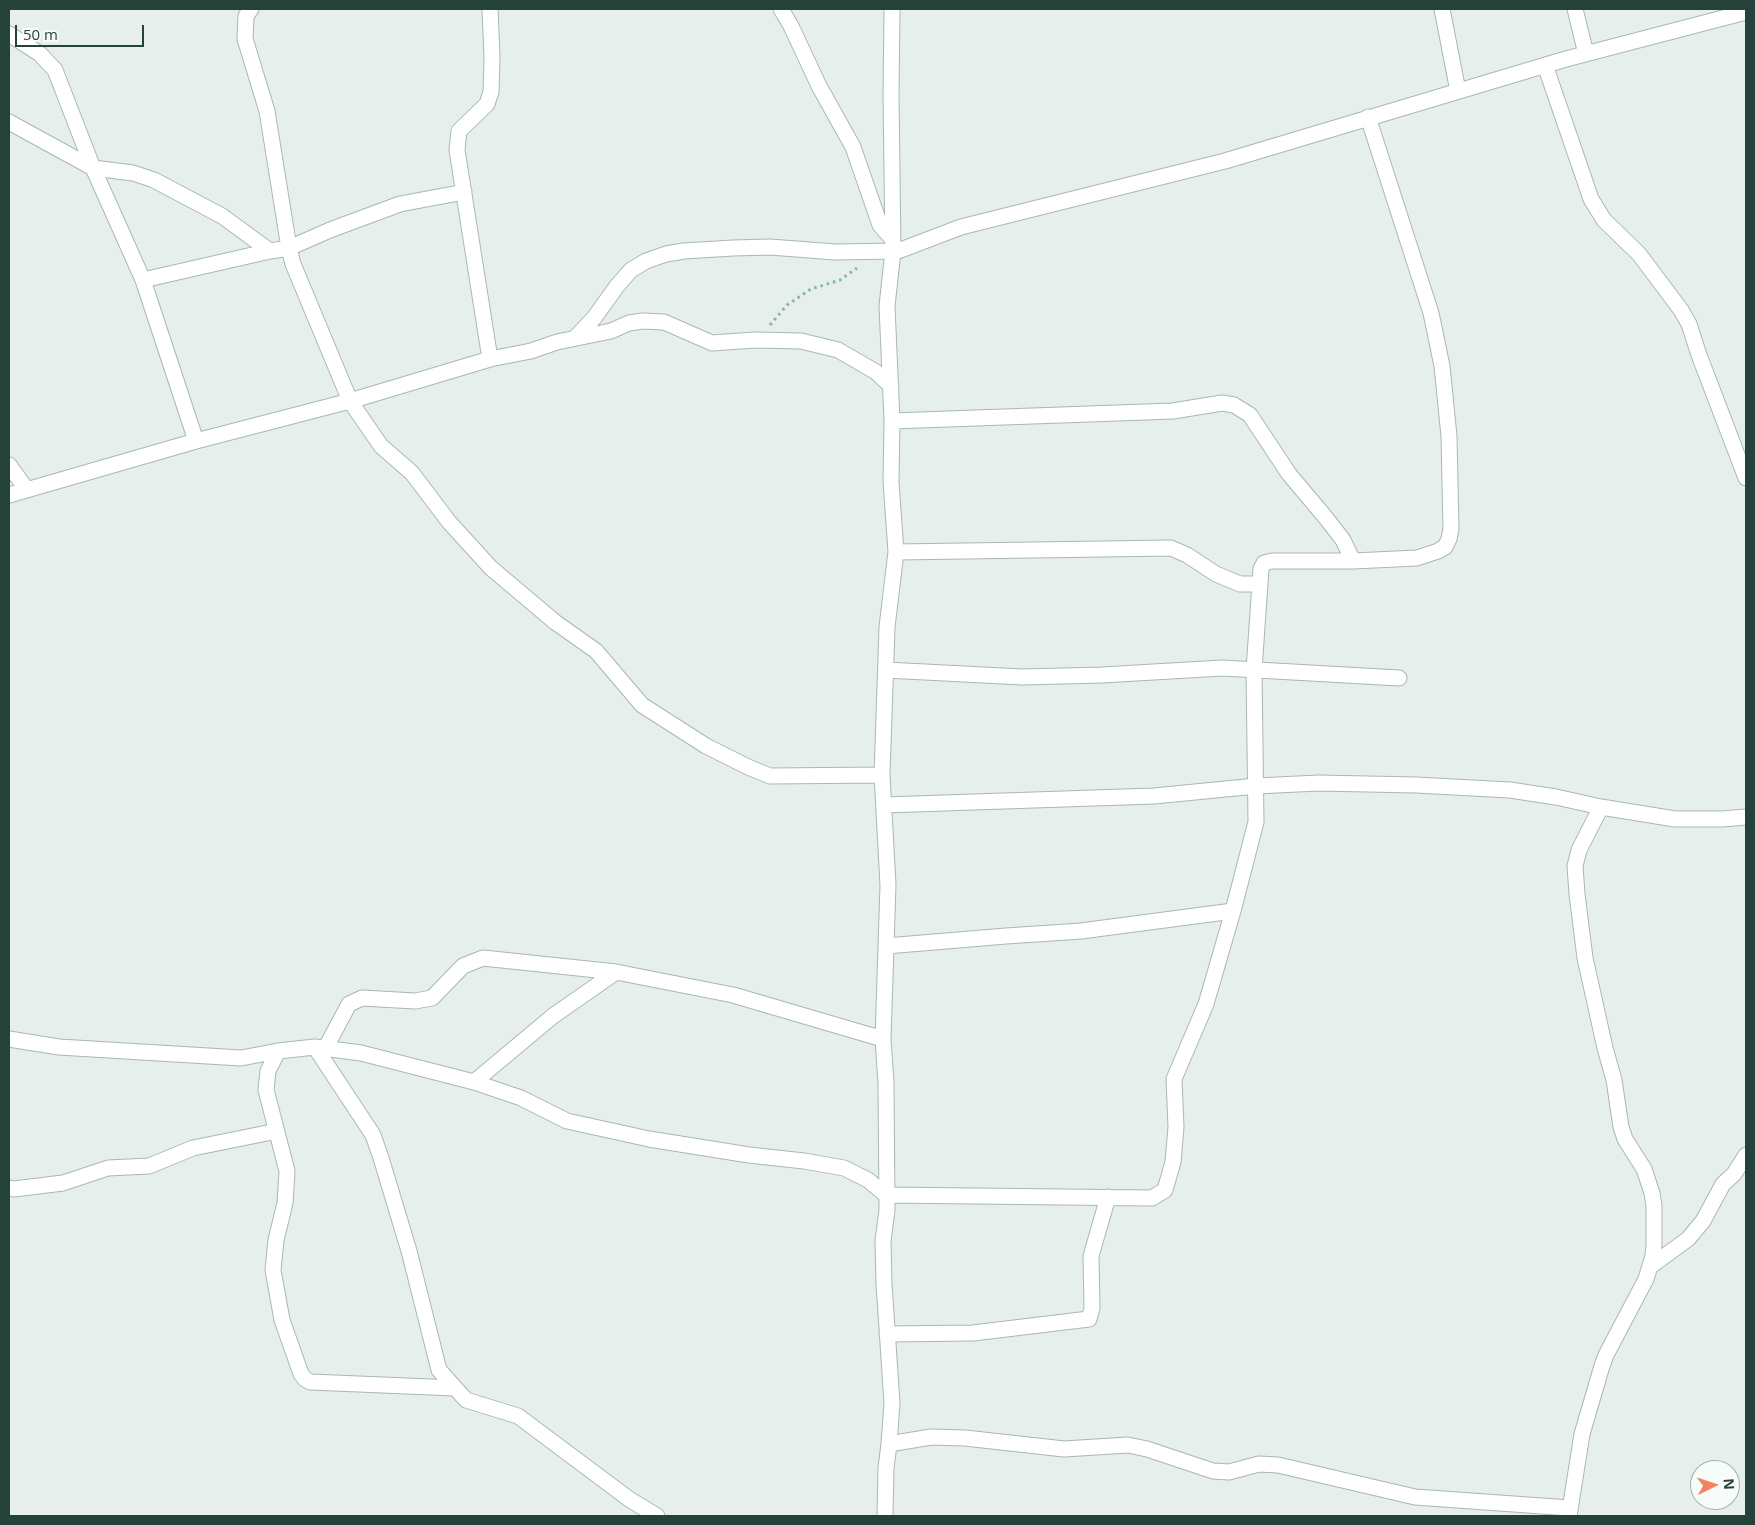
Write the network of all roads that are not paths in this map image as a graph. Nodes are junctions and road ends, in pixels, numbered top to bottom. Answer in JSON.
{"nodes":[{"id":1,"x":251,"y":9,"type":"edge"},
{"id":2,"x":490,"y":9,"type":"edge"},
{"id":3,"x":781,"y":9,"type":"edge"},
{"id":4,"x":892,"y":9,"type":"edge"},
{"id":5,"x":1442,"y":9,"type":"edge"},
{"id":6,"x":1575,"y":9,"type":"edge"},
{"id":7,"x":1746,"y":12,"type":"edge"},
{"id":8,"x":9,"y":34,"type":"edge"},
{"id":9,"x":1586,"y":54,"type":"junction"},
{"id":10,"x":1544,"y":65,"type":"junction"},
{"id":11,"x":1458,"y":91,"type":"junction"},
{"id":12,"x":1368,"y":117,"type":"junction"},
{"id":13,"x":9,"y":122,"type":"edge"},
{"id":14,"x":93,"y":168,"type":"junction"},
{"id":15,"x":464,"y":192,"type":"junction"},
{"id":16,"x":289,"y":248,"type":"junction"},
{"id":17,"x":888,"y":248,"type":"junction"},
{"id":18,"x":270,"y":251,"type":"junction"},
{"id":19,"x":143,"y":280,"type":"junction"},
{"id":20,"x":575,"y":338,"type":"junction"},
{"id":21,"x":490,"y":359,"type":"junction"},
{"id":22,"x":891,"y":386,"type":"junction"},
{"id":23,"x":350,"y":401,"type":"junction"},
{"id":24,"x":892,"y":421,"type":"junction"},
{"id":25,"x":196,"y":441,"type":"junction"},
{"id":26,"x":9,"y":465,"type":"edge"},
{"id":27,"x":1746,"y":478,"type":"edge"},
{"id":28,"x":27,"y":490,"type":"junction"},
{"id":29,"x":9,"y":495,"type":"edge"},
{"id":30,"x":896,"y":552,"type":"junction"},
{"id":31,"x":1353,"y":561,"type":"junction"},
{"id":32,"x":1260,"y":584,"type":"junction"},
{"id":33,"x":886,"y":670,"type":"junction"},
{"id":34,"x":1254,"y":670,"type":"junction"},
{"id":35,"x":1399,"y":678,"type":"dead end"},
{"id":36,"x":882,"y":775,"type":"junction"},
{"id":37,"x":1256,"y":786,"type":"junction"},
{"id":38,"x":884,"y":805,"type":"junction"},
{"id":39,"x":1601,"y":807,"type":"junction"},
{"id":40,"x":1746,"y":817,"type":"edge"},
{"id":41,"x":1233,"y":912,"type":"junction"},
{"id":42,"x":886,"y":946,"type":"junction"},
{"id":43,"x":616,"y":972,"type":"junction"},
{"id":44,"x":883,"y":1039,"type":"junction"},
{"id":45,"x":9,"y":1040,"type":"edge"},
{"id":46,"x":320,"y":1048,"type":"junction"},
{"id":47,"x":278,"y":1051,"type":"junction"},
{"id":48,"x":474,"y":1082,"type":"junction"},
{"id":49,"x":277,"y":1132,"type":"junction"},
{"id":50,"x":1746,"y":1155,"type":"edge"},
{"id":51,"x":9,"y":1188,"type":"edge"},
{"id":52,"x":886,"y":1195,"type":"junction"},
{"id":53,"x":1108,"y":1197,"type":"junction"},
{"id":54,"x":1651,"y":1266,"type":"junction"},
{"id":55,"x":887,"y":1334,"type":"junction"},
{"id":56,"x":455,"y":1388,"type":"junction"},
{"id":57,"x":889,"y":1444,"type":"junction"},
{"id":58,"x":1570,"y":1512,"type":"edge"},
{"id":59,"x":657,"y":1516,"type":"edge"},
{"id":60,"x":885,"y":1516,"type":"edge"}],
"edges":[{"from":1,"to":16,"type":"street"},
{"from":2,"to":15,"type":"street"},
{"from":3,"to":17,"type":"street"},
{"from":4,"to":17,"type":"street"},
{"from":5,"to":11,"type":"street"},
{"from":6,"to":9,"type":"street"},
{"from":7,"to":9,"type":"street"},
{"from":8,"to":14,"type":"street"},
{"from":9,"to":10,"type":"street"},
{"from":10,"to":11,"type":"street"},
{"from":10,"to":27,"type":"street"},
{"from":11,"to":12,"type":"street"},
{"from":12,"to":17,"type":"street"},
{"from":12,"to":31,"type":"street"},
{"from":13,"to":14,"type":"street"},
{"from":14,"to":18,"type":"street"},
{"from":14,"to":19,"type":"street"},
{"from":15,"to":16,"type":"street"},
{"from":15,"to":21,"type":"street"},
{"from":16,"to":18,"type":"street"},
{"from":16,"to":23,"type":"street"},
{"from":17,"to":20,"type":"street"},
{"from":17,"to":22,"type":"street"},
{"from":18,"to":19,"type":"street"},
{"from":19,"to":25,"type":"street"},
{"from":20,"to":21,"type":"street"},
{"from":20,"to":22,"type":"street"},
{"from":21,"to":23,"type":"street"},
{"from":22,"to":24,"type":"street"},
{"from":23,"to":25,"type":"street"},
{"from":23,"to":36,"type":"street"},
{"from":24,"to":30,"type":"street"},
{"from":24,"to":31,"type":"street"},
{"from":25,"to":28,"type":"street"},
{"from":26,"to":28,"type":"street"},
{"from":28,"to":29,"type":"street"},
{"from":30,"to":32,"type":"street"},
{"from":30,"to":33,"type":"street"},
{"from":31,"to":32,"type":"street"},
{"from":32,"to":34,"type":"street"},
{"from":33,"to":34,"type":"street"},
{"from":33,"to":36,"type":"street"},
{"from":34,"to":35,"type":"street"},
{"from":34,"to":37,"type":"street"},
{"from":36,"to":38,"type":"street"},
{"from":37,"to":38,"type":"street"},
{"from":37,"to":39,"type":"street"},
{"from":37,"to":41,"type":"street"},
{"from":38,"to":42,"type":"street"},
{"from":39,"to":40,"type":"street"},
{"from":39,"to":54,"type":"street"},
{"from":41,"to":42,"type":"street"},
{"from":41,"to":53,"type":"street"},
{"from":42,"to":44,"type":"street"},
{"from":43,"to":44,"type":"street"},
{"from":43,"to":46,"type":"street"},
{"from":43,"to":48,"type":"street"},
{"from":44,"to":52,"type":"street"},
{"from":45,"to":47,"type":"street"},
{"from":46,"to":47,"type":"street"},
{"from":46,"to":48,"type":"street"},
{"from":46,"to":56,"type":"street"},
{"from":47,"to":49,"type":"street"},
{"from":48,"to":52,"type":"street"},
{"from":49,"to":51,"type":"street"},
{"from":49,"to":56,"type":"street"},
{"from":50,"to":54,"type":"street"},
{"from":52,"to":53,"type":"street"},
{"from":52,"to":55,"type":"street"},
{"from":53,"to":55,"type":"street"},
{"from":54,"to":58,"type":"street"},
{"from":55,"to":57,"type":"street"},
{"from":56,"to":59,"type":"street"},
{"from":57,"to":58,"type":"street"},
{"from":57,"to":60,"type":"street"}]}
